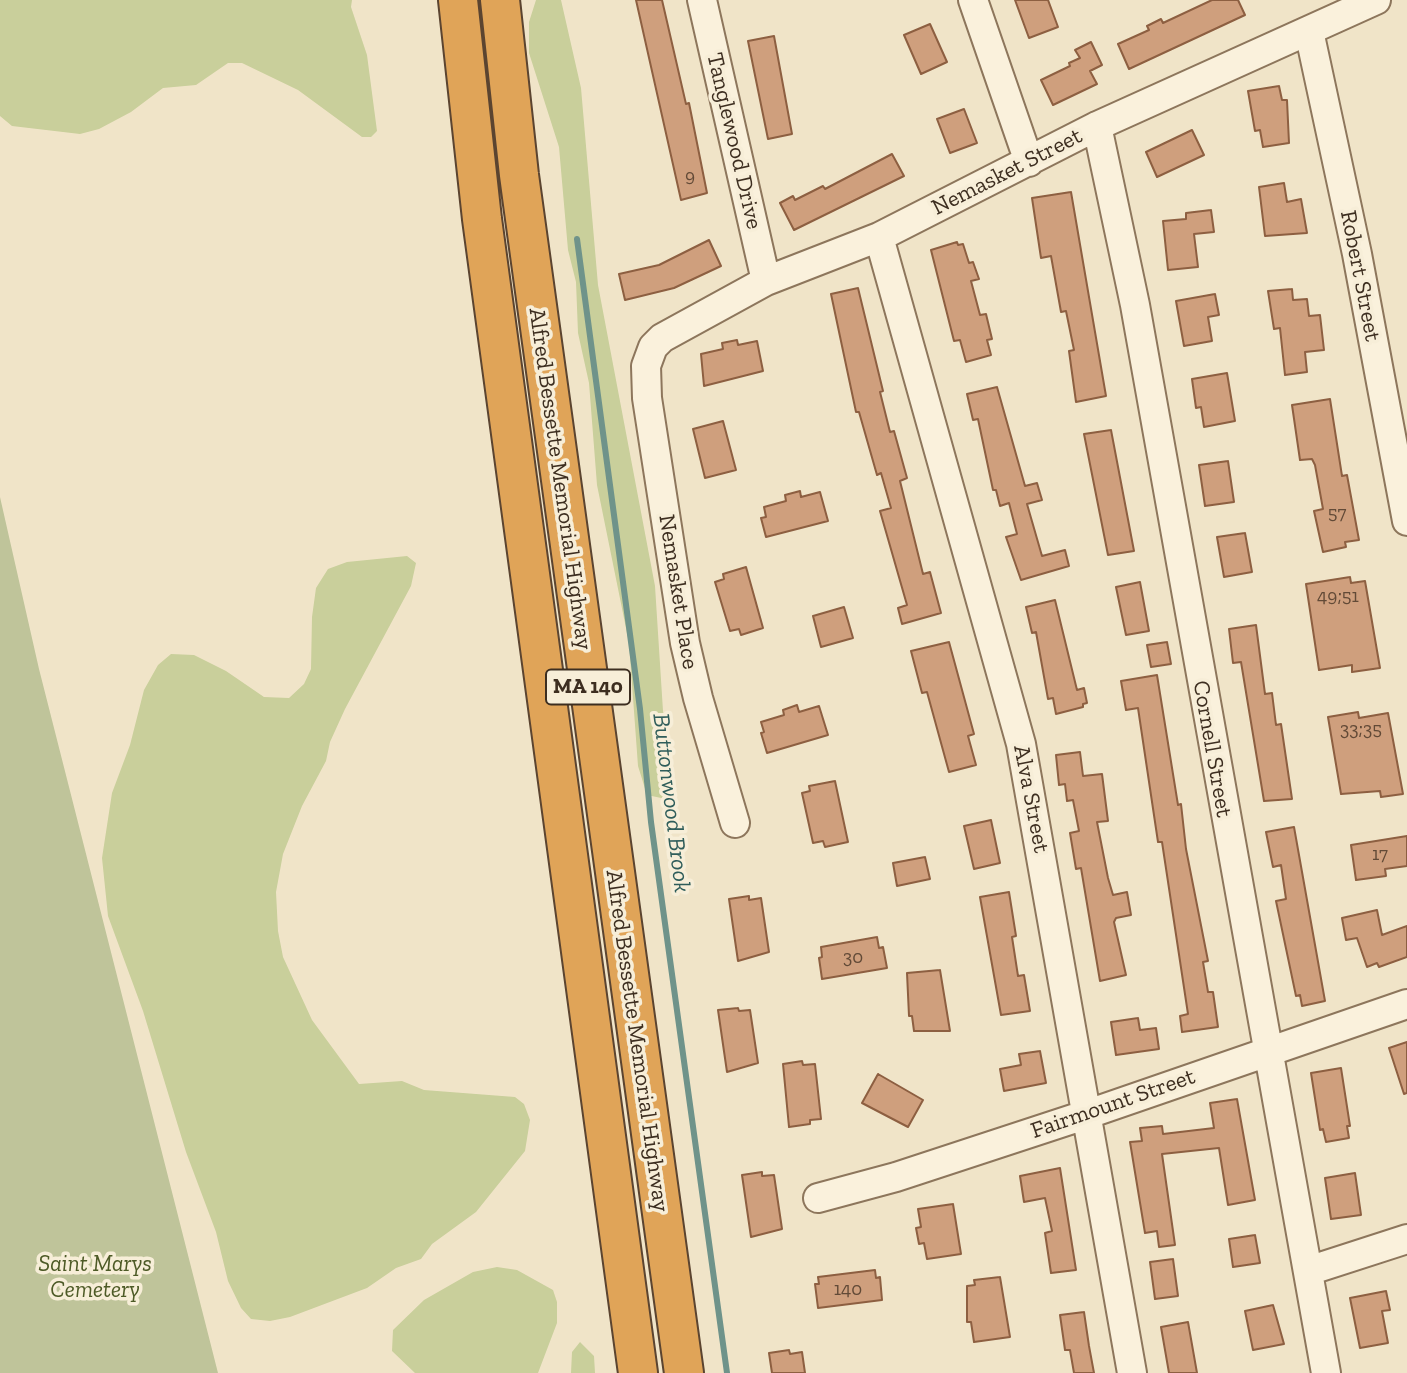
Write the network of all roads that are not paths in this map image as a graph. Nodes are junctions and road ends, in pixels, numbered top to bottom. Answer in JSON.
{"nodes":[{"id":1,"x":458,"y":0,"type":"edge"},
{"id":2,"x":500,"y":0,"type":"edge"},
{"id":3,"x":702,"y":0,"type":"edge"},
{"id":4,"x":973,"y":0,"type":"edge"},
{"id":5,"x":1376,"y":0,"type":"edge"},
{"id":6,"x":1308,"y":31,"type":"junction"},
{"id":7,"x":1097,"y":126,"type":"junction"},
{"id":8,"x":1029,"y":162,"type":"junction"},
{"id":9,"x":879,"y":237,"type":"junction"},
{"id":10,"x":766,"y":281,"type":"junction"},
{"id":11,"x":648,"y":356,"type":"joint"},
{"id":12,"x":1407,"y":522,"type":"edge"},
{"id":13,"x":735,"y":823,"type":"dead end"},
{"id":14,"x":1407,"y":1004,"type":"edge"},
{"id":15,"x":1267,"y":1051,"type":"junction"},
{"id":16,"x":1088,"y":1114,"type":"junction"},
{"id":17,"x":818,"y":1198,"type":"dead end"},
{"id":18,"x":1407,"y":1239,"type":"edge"},
{"id":19,"x":1308,"y":1271,"type":"junction"},
{"id":20,"x":638,"y":1373,"type":"edge"},
{"id":21,"x":684,"y":1373,"type":"edge"},
{"id":22,"x":1132,"y":1373,"type":"edge"},
{"id":23,"x":1326,"y":1373,"type":"edge"}],
"edges":[{"from":1,"to":20,"type":"highway","name":"Alfred Bessette Memorial Highway","number":"MA 140"},
{"from":2,"to":21,"type":"highway","name":"Alfred Bessette Memorial Highway","number":"MA 140"},
{"from":3,"to":10,"type":"street","name":"Tanglewood Drive"},
{"from":4,"to":8,"type":"street"},
{"from":5,"to":6,"type":"street","name":"Nemasket Street"},
{"from":6,"to":7,"type":"street","name":"Nemasket Street"},
{"from":6,"to":12,"type":"street","name":"Robert Street"},
{"from":7,"to":8,"type":"street","name":"Nemasket Street"},
{"from":7,"to":15,"type":"street","name":"Cornell Street"},
{"from":8,"to":9,"type":"street","name":"Nemasket Street"},
{"from":9,"to":10,"type":"street","name":"Nemasket Street"},
{"from":9,"to":16,"type":"street","name":"Alva Street"},
{"from":10,"to":11,"type":"street","name":"Nemasket Street"},
{"from":11,"to":13,"type":"street","name":"Nemasket Place"},
{"from":14,"to":15,"type":"street","name":"Fairmount Street"},
{"from":15,"to":16,"type":"street","name":"Fairmount Street"},
{"from":15,"to":19,"type":"street","name":"Cornell Street"},
{"from":16,"to":17,"type":"street","name":"Fairmount Street"},
{"from":16,"to":22,"type":"street","name":"Alva Street"},
{"from":18,"to":19,"type":"street"},
{"from":19,"to":23,"type":"street","name":"Cornell Street"}]}
